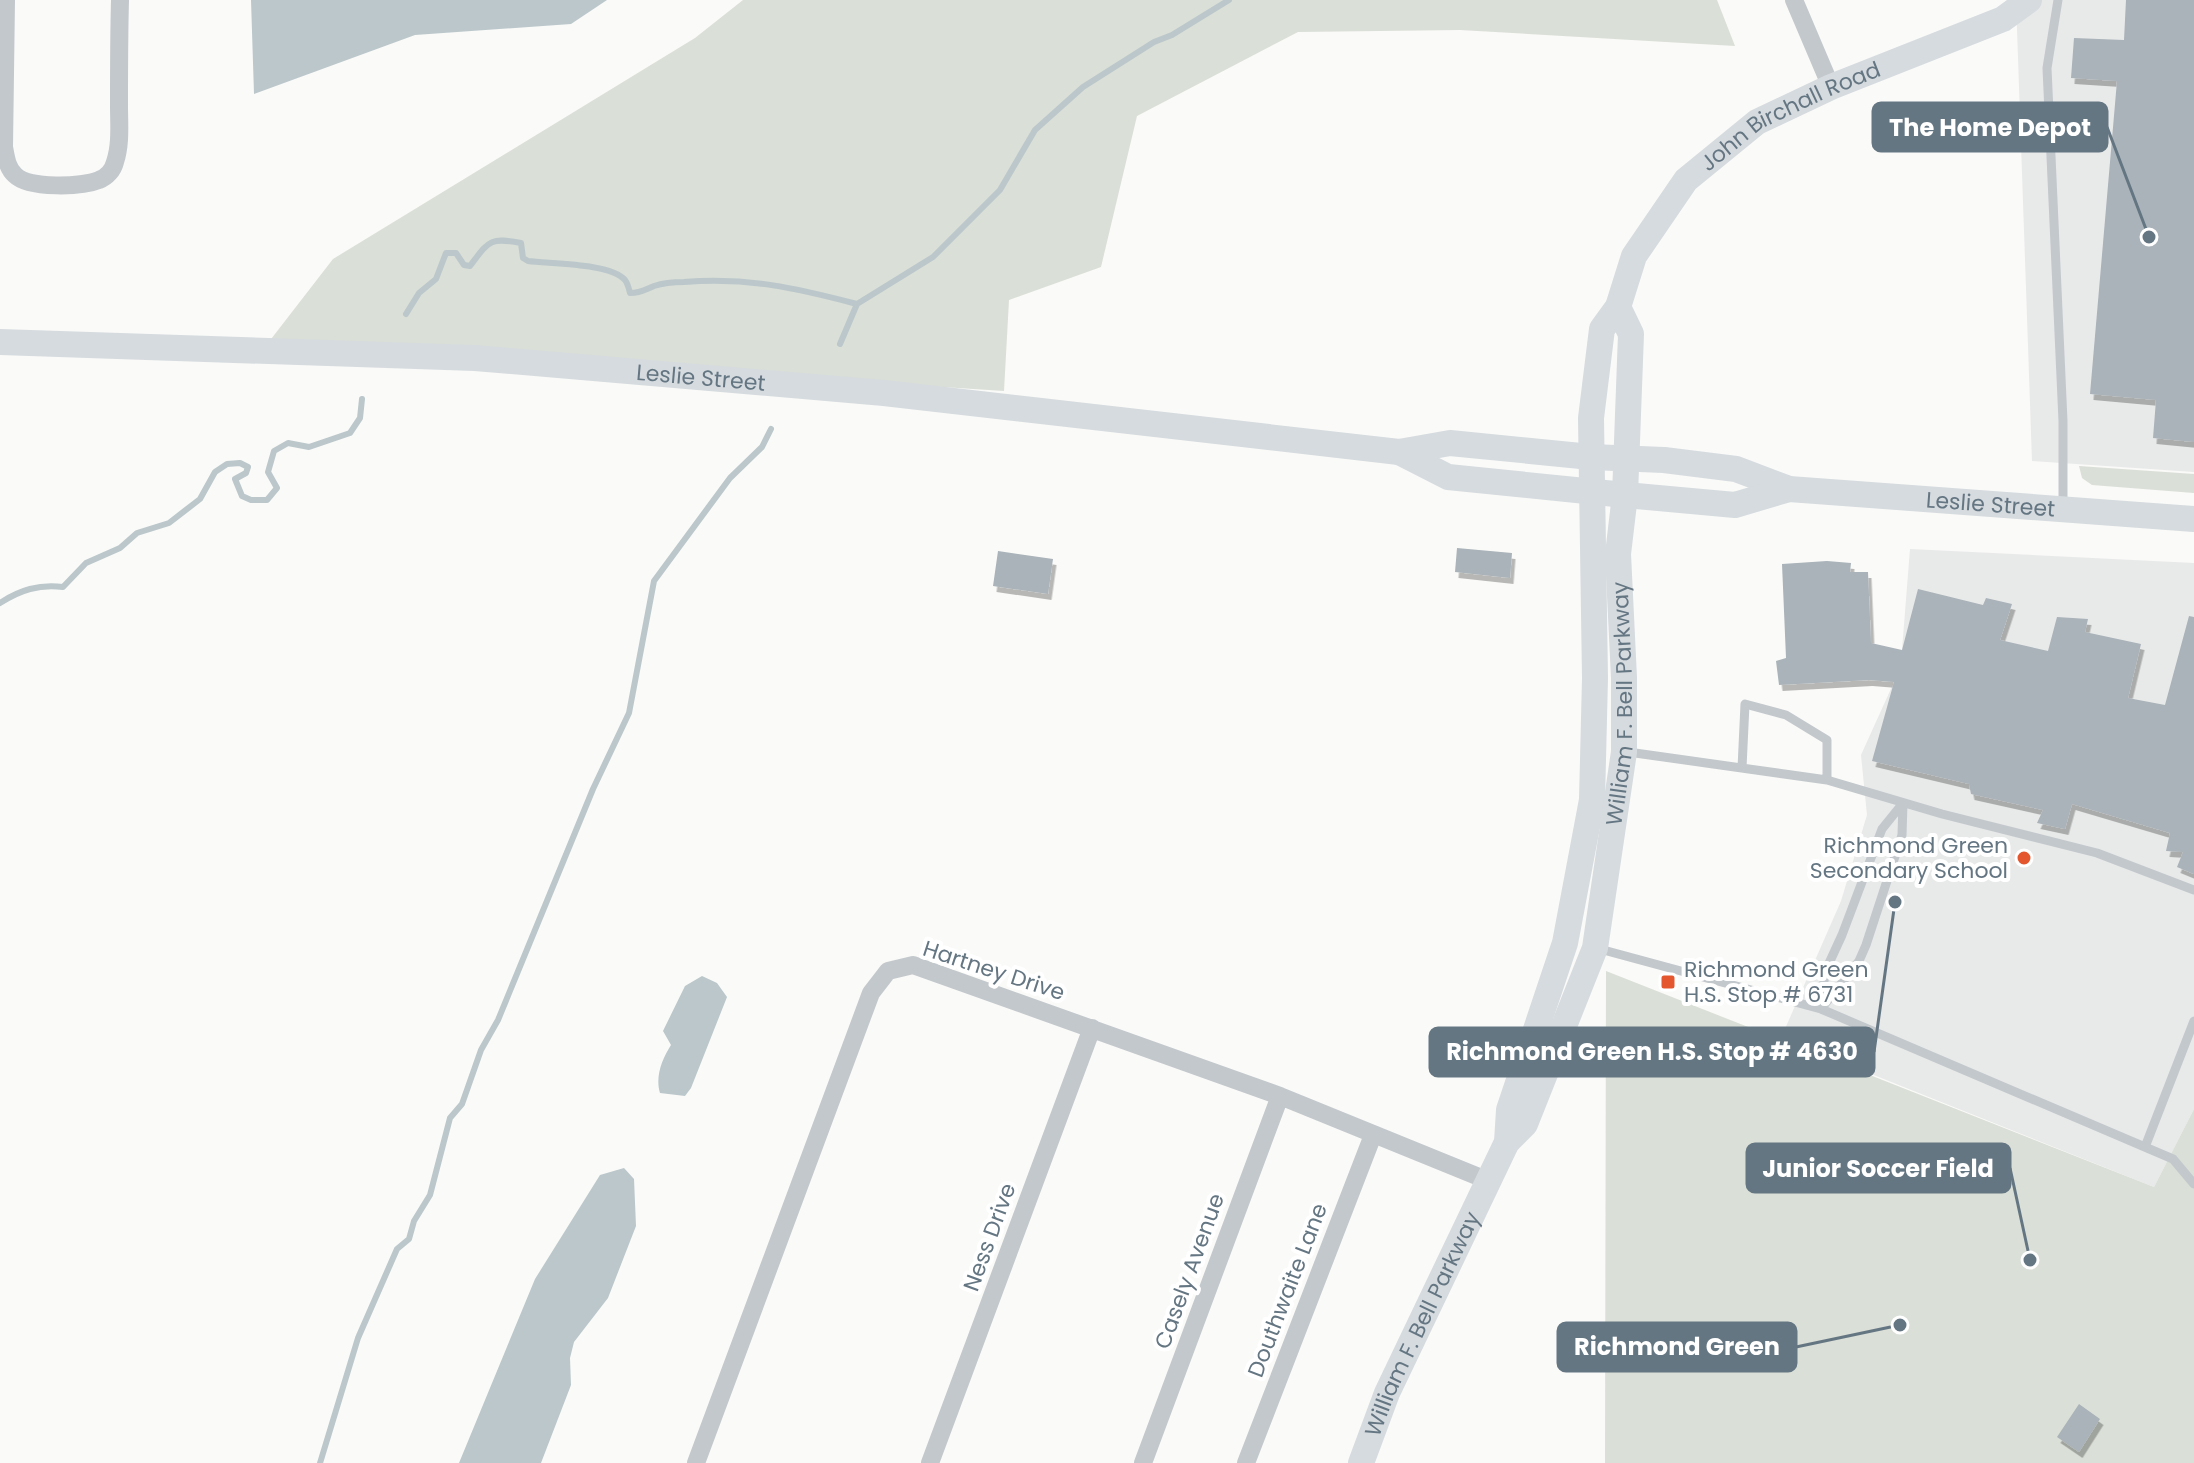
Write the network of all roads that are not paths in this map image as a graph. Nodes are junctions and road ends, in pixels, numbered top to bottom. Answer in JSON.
{"nodes":[{"id":1,"x":6,"y":0,"type":"edge"},
{"id":2,"x":120,"y":0,"type":"edge"},
{"id":3,"x":1794,"y":0,"type":"edge"},
{"id":4,"x":2029,"y":0,"type":"edge"},
{"id":5,"x":2058,"y":0,"type":"edge"},
{"id":6,"x":1831,"y":87,"type":"junction"},
{"id":7,"x":1618,"y":307,"type":"junction"},
{"id":8,"x":0,"y":342,"type":"edge"},
{"id":9,"x":1399,"y":452,"type":"junction"},
{"id":10,"x":1591,"y":457,"type":"junction"},
{"id":11,"x":1626,"y":460,"type":"junction"},
{"id":12,"x":1789,"y":489,"type":"junction"},
{"id":13,"x":1591,"y":491,"type":"junction"},
{"id":14,"x":1625,"y":495,"type":"junction"},
{"id":15,"x":2063,"y":509,"type":"junction"},
{"id":16,"x":2194,"y":519,"type":"edge"},
{"id":17,"x":1624,"y":752,"type":"junction"},
{"id":18,"x":1742,"y":768,"type":"junction"},
{"id":19,"x":1827,"y":780,"type":"junction"},
{"id":20,"x":1903,"y":803,"type":"junction"},
{"id":21,"x":2194,"y":890,"type":"edge"},
{"id":22,"x":1565,"y":943,"type":"junction"},
{"id":23,"x":1595,"y":948,"type":"junction"},
{"id":24,"x":1821,"y":1009,"type":"junction"},
{"id":25,"x":2194,"y":1021,"type":"edge"},
{"id":26,"x":1092,"y":1028,"type":"junction"},
{"id":27,"x":1280,"y":1096,"type":"junction"},
{"id":28,"x":1373,"y":1135,"type":"junction"},
{"id":29,"x":1507,"y":1142,"type":"junction"},
{"id":30,"x":2145,"y":1147,"type":"junction"},
{"id":31,"x":1489,"y":1181,"type":"junction"},
{"id":32,"x":2194,"y":1184,"type":"edge"},
{"id":33,"x":696,"y":1463,"type":"edge"},
{"id":34,"x":930,"y":1463,"type":"edge"},
{"id":35,"x":1143,"y":1463,"type":"edge"},
{"id":36,"x":1246,"y":1463,"type":"edge"},
{"id":37,"x":1361,"y":1463,"type":"edge"}],
"edges":[{"from":1,"to":2,"type":"street"},
{"from":3,"to":6,"type":"street"},
{"from":4,"to":6,"type":"street","name":"John Birchall Road"},
{"from":5,"to":15,"type":"lane"},
{"from":6,"to":7,"type":"street","name":"John Birchall Road"},
{"from":7,"to":10,"type":"street","name":"John Birchall Road"},
{"from":7,"to":11,"type":"street"},
{"from":8,"to":9,"type":"street","name":"Leslie Street"},
{"from":9,"to":10,"type":"street","name":"Leslie Street"},
{"from":9,"to":13,"type":"street","name":"Leslie Street"},
{"from":10,"to":11,"type":"street","name":"Leslie Street"},
{"from":10,"to":13,"type":"street","name":"William F. Bell Parkway"},
{"from":11,"to":12,"type":"street","name":"Leslie Street"},
{"from":11,"to":14,"type":"street","name":"William F. Bell Parkway"},
{"from":12,"to":14,"type":"street","name":"Leslie Street"},
{"from":12,"to":15,"type":"street","name":"Leslie Street"},
{"from":13,"to":14,"type":"street","name":"Leslie Street"},
{"from":13,"to":22,"type":"street","name":"William F. Bell Parkway"},
{"from":14,"to":17,"type":"street","name":"William F. Bell Parkway"},
{"from":15,"to":16,"type":"street","name":"Leslie Street"},
{"from":17,"to":18,"type":"lane"},
{"from":17,"to":23,"type":"street","name":"William F. Bell Parkway"},
{"from":18,"to":19,"type":"lane"},
{"from":18,"to":19,"type":"lane"},
{"from":19,"to":20,"type":"lane"},
{"from":20,"to":21,"type":"lane"},
{"from":20,"to":24,"type":"lane"},
{"from":20,"to":24,"type":"lane"},
{"from":22,"to":23,"type":"street"},
{"from":22,"to":29,"type":"street","name":"William F. Bell Parkway"},
{"from":23,"to":24,"type":"lane"},
{"from":23,"to":29,"type":"street","name":"William F. Bell Parkway"},
{"from":24,"to":30,"type":"lane"},
{"from":25,"to":30,"type":"lane"},
{"from":26,"to":27,"type":"street","name":"Hartney Drive"},
{"from":26,"to":33,"type":"street","name":"Hartney Drive"},
{"from":26,"to":34,"type":"street","name":"Ness Drive"},
{"from":27,"to":28,"type":"street","name":"Hartney Drive"},
{"from":27,"to":35,"type":"street","name":"Casely Avenue"},
{"from":28,"to":31,"type":"street","name":"Hartney Drive"},
{"from":28,"to":36,"type":"street","name":"Douthwaite Lane"},
{"from":29,"to":31,"type":"street","name":"William F. Bell Parkway"},
{"from":30,"to":32,"type":"lane"},
{"from":31,"to":37,"type":"street","name":"William F. Bell Parkway"}]}
